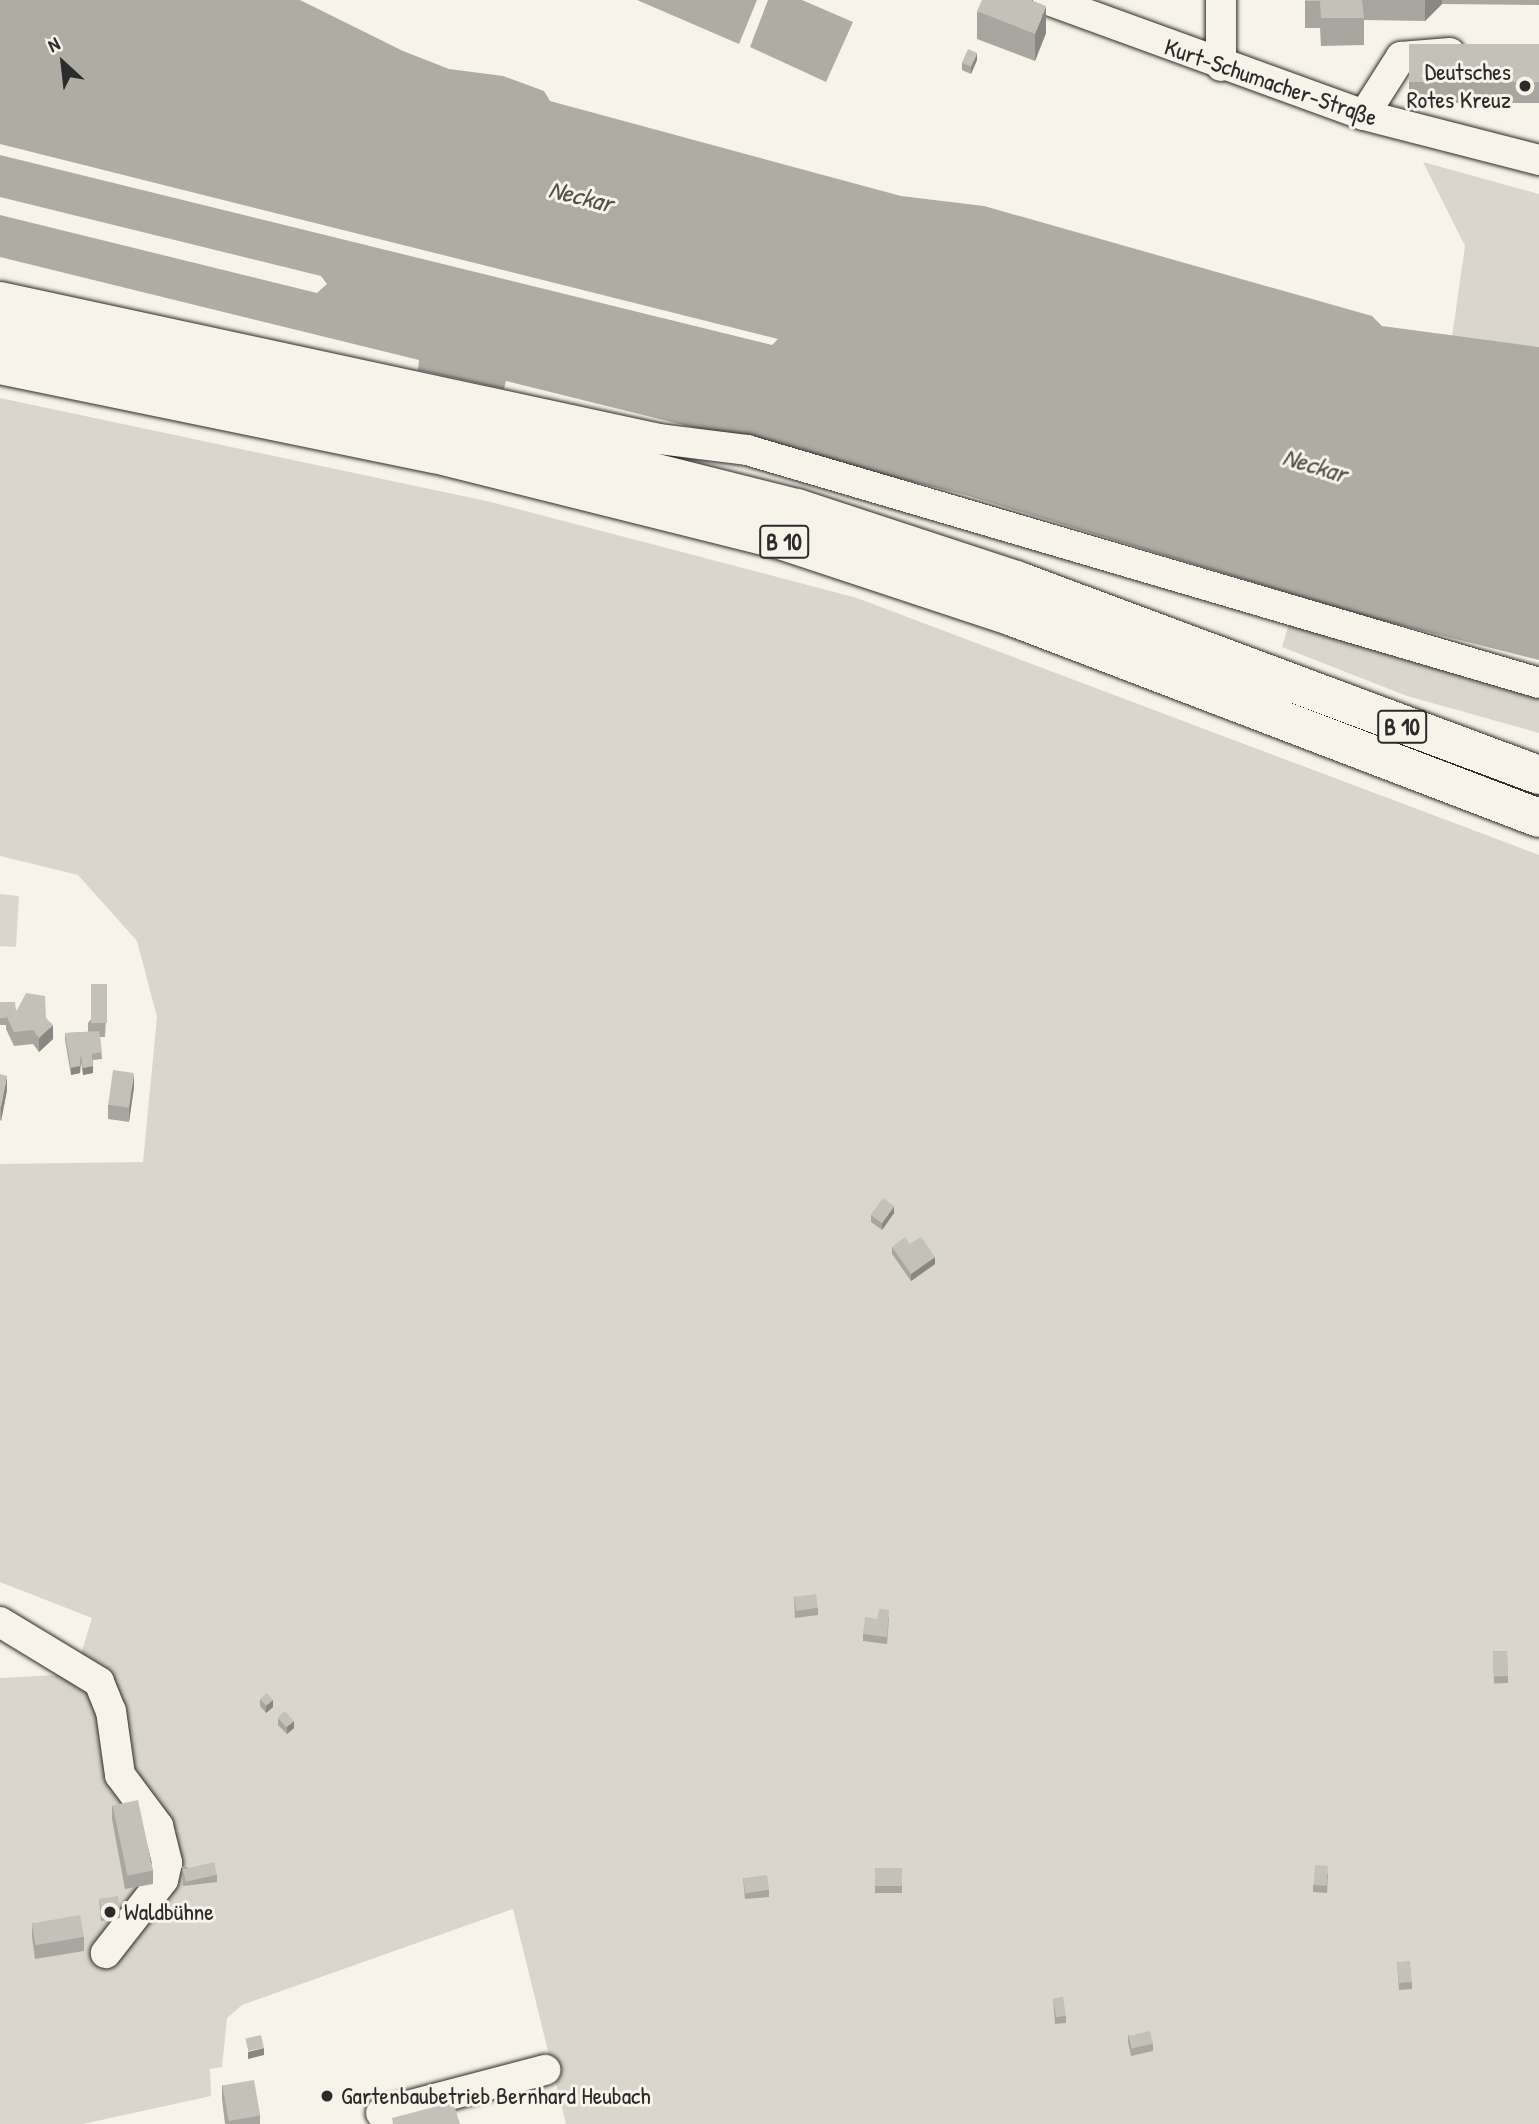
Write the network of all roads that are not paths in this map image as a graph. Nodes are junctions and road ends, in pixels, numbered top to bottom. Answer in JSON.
{"nodes":[{"id":1,"x":1048,"y":0,"type":"edge"},
{"id":2,"x":1221,"y":0,"type":"edge"},
{"id":3,"x":1474,"y":53,"type":"edge"},
{"id":4,"x":1221,"y":66,"type":"junction"},
{"id":5,"x":1364,"y":115,"type":"junction"},
{"id":6,"x":1539,"y":160,"type":"edge"},
{"id":7,"x":0,"y":298,"type":"edge"},
{"id":8,"x":0,"y":328,"type":"edge"},
{"id":9,"x":0,"y":365,"type":"edge"},
{"id":10,"x":1266,"y":675,"type":"junction"},
{"id":11,"x":1539,"y":683,"type":"edge"},
{"id":12,"x":1539,"y":746,"type":"edge"},
{"id":13,"x":1539,"y":775,"type":"edge"},
{"id":14,"x":1539,"y":818,"type":"edge"},
{"id":15,"x":0,"y":1622,"type":"edge"},
{"id":16,"x":106,"y":1953,"type":"dead end"},
{"id":17,"x":545,"y":2070,"type":"dead end"},
{"id":18,"x":382,"y":2113,"type":"dead end"}],
"edges":[{"from":1,"to":4,"type":"street","name":"Kurt-Schumacher-Straße"},
{"from":2,"to":4,"type":"street"},
{"from":3,"to":5,"type":"street"},
{"from":4,"to":5,"type":"street","name":"Kurt-Schumacher-Straße"},
{"from":5,"to":6,"type":"street","name":"Kurt-Schumacher-Straße"},
{"from":7,"to":11,"type":"street"},
{"from":8,"to":10,"type":"highway","number":"B 10"},
{"from":9,"to":14,"type":"highway","number":"B 10"},
{"from":10,"to":12,"type":"highway"},
{"from":10,"to":13,"type":"highway","number":"B 10"},
{"from":15,"to":16,"type":"street"},
{"from":17,"to":18,"type":"street"}]}
